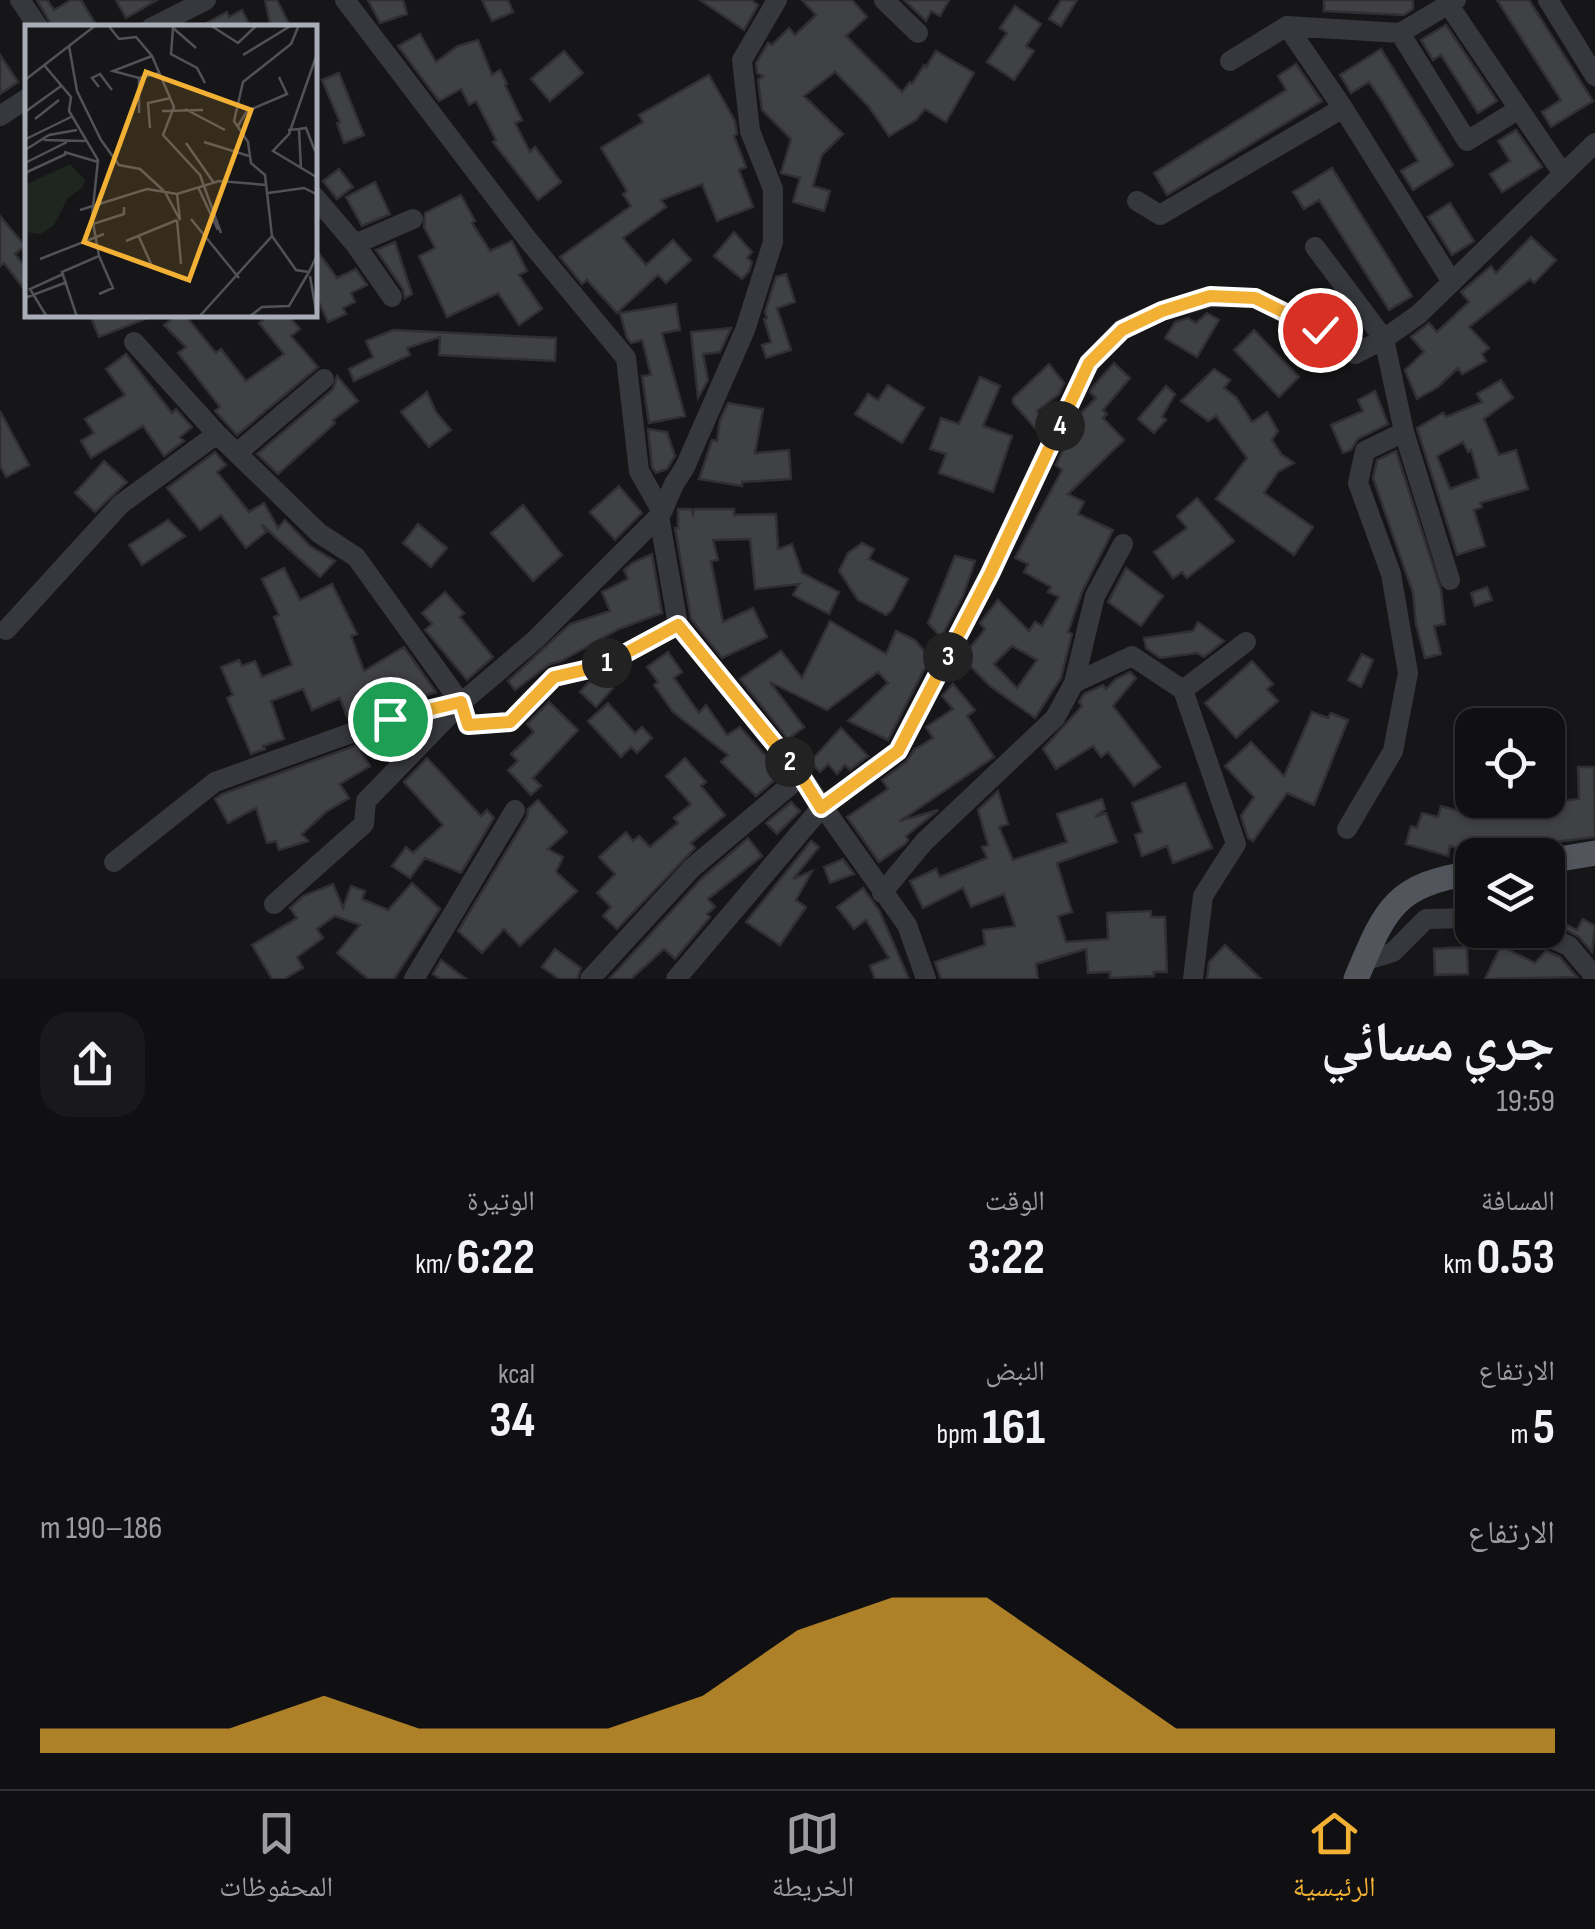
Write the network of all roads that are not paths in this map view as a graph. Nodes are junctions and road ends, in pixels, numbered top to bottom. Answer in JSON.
{"nodes":[{"id":1,"x":20,"y":0,"type":"edge"},
{"id":2,"x":206,"y":0,"type":"edge"},
{"id":3,"x":345,"y":0,"type":"edge"},
{"id":4,"x":777,"y":0,"type":"edge"},
{"id":5,"x":884,"y":0,"type":"edge"},
{"id":6,"x":1548,"y":0,"type":"edge"},
{"id":7,"x":1452,"y":2,"type":"edge"},
{"id":8,"x":179,"y":22,"type":"edge"},
{"id":9,"x":37,"y":25,"type":"edge"},
{"id":10,"x":1287,"y":26,"type":"junction"},
{"id":11,"x":918,"y":33,"type":"dead end"},
{"id":12,"x":1400,"y":33,"type":"junction"},
{"id":13,"x":1230,"y":61,"type":"dead end"},
{"id":14,"x":1595,"y":76,"type":"edge"},
{"id":15,"x":25,"y":100,"type":"edge"},
{"id":16,"x":1343,"y":108,"type":"junction"},
{"id":17,"x":1519,"y":109,"type":"junction"},
{"id":18,"x":0,"y":116,"type":"edge"},
{"id":19,"x":1595,"y":143,"type":"edge"},
{"id":20,"x":1563,"y":174,"type":"junction"},
{"id":21,"x":318,"y":201,"type":"edge"},
{"id":22,"x":1137,"y":201,"type":"dead end"},
{"id":23,"x":413,"y":219,"type":"dead end"},
{"id":24,"x":355,"y":244,"type":"junction"},
{"id":25,"x":1315,"y":246,"type":"dead end"},
{"id":26,"x":1452,"y":282,"type":"junction"},
{"id":27,"x":392,"y":297,"type":"dead end"},
{"id":28,"x":1384,"y":339,"type":"junction"},
{"id":29,"x":134,"y":342,"type":"dead end"},
{"id":30,"x":324,"y":379,"type":"dead end"},
{"id":31,"x":1404,"y":432,"type":"junction"},
{"id":32,"x":217,"y":434,"type":"junction"},
{"id":33,"x":237,"y":453,"type":"junction"},
{"id":34,"x":661,"y":514,"type":"junction"},
{"id":35,"x":1123,"y":544,"type":"dead end"},
{"id":36,"x":1450,"y":580,"type":"dead end"},
{"id":37,"x":678,"y":625,"type":"junction"},
{"id":38,"x":6,"y":630,"type":"dead end"},
{"id":39,"x":1246,"y":642,"type":"dead end"},
{"id":40,"x":1074,"y":683,"type":"junction"},
{"id":41,"x":1183,"y":690,"type":"junction"},
{"id":42,"x":461,"y":702,"type":"junction"},
{"id":43,"x":801,"y":776,"type":"junction"},
{"id":44,"x":821,"y":808,"type":"junction"},
{"id":45,"x":515,"y":810,"type":"dead end"},
{"id":46,"x":1347,"y":829,"type":"dead end"},
{"id":47,"x":1595,"y":853,"type":"edge"},
{"id":48,"x":1565,"y":858,"type":"edge"},
{"id":49,"x":114,"y":862,"type":"dead end"},
{"id":50,"x":1455,"y":877,"type":"edge"},
{"id":51,"x":882,"y":892,"type":"junction"},
{"id":52,"x":274,"y":904,"type":"dead end"},
{"id":53,"x":1455,"y":918,"type":"edge"},
{"id":54,"x":1565,"y":944,"type":"edge"},
{"id":55,"x":1360,"y":970,"type":"edge"},
{"id":56,"x":1595,"y":978,"type":"edge"},
{"id":57,"x":414,"y":979,"type":"edge"},
{"id":58,"x":590,"y":979,"type":"edge"},
{"id":59,"x":676,"y":979,"type":"edge"},
{"id":60,"x":926,"y":979,"type":"edge"},
{"id":61,"x":1193,"y":979,"type":"edge"}],
"edges":[{"from":1,"to":9,"type":"street"},
{"from":2,"to":8,"type":"street"},
{"from":3,"to":34,"type":"street"},
{"from":4,"to":34,"type":"street"},
{"from":5,"to":11,"type":"street"},
{"from":6,"to":14,"type":"street"},
{"from":7,"to":12,"type":"street"},
{"from":7,"to":17,"type":"street"},
{"from":10,"to":12,"type":"street"},
{"from":10,"to":13,"type":"street"},
{"from":10,"to":16,"type":"street"},
{"from":12,"to":17,"type":"street"},
{"from":15,"to":18,"type":"street"},
{"from":16,"to":22,"type":"street"},
{"from":16,"to":26,"type":"street"},
{"from":17,"to":20,"type":"street"},
{"from":19,"to":20,"type":"street"},
{"from":20,"to":26,"type":"street"},
{"from":21,"to":24,"type":"street"},
{"from":23,"to":24,"type":"street"},
{"from":24,"to":27,"type":"street"},
{"from":25,"to":28,"type":"street"},
{"from":26,"to":28,"type":"street"},
{"from":28,"to":31,"type":"street"},
{"from":28,"to":44,"type":"street"},
{"from":29,"to":32,"type":"street"},
{"from":30,"to":33,"type":"street"},
{"from":31,"to":36,"type":"street"},
{"from":31,"to":46,"type":"street"},
{"from":32,"to":33,"type":"street"},
{"from":32,"to":38,"type":"street"},
{"from":33,"to":42,"type":"street"},
{"from":34,"to":37,"type":"street"},
{"from":34,"to":42,"type":"street"},
{"from":35,"to":40,"type":"street"},
{"from":37,"to":42,"type":"street"},
{"from":37,"to":43,"type":"street"},
{"from":39,"to":41,"type":"street"},
{"from":40,"to":41,"type":"street"},
{"from":40,"to":51,"type":"street"},
{"from":41,"to":61,"type":"street"},
{"from":42,"to":49,"type":"street"},
{"from":42,"to":52,"type":"street"},
{"from":43,"to":44,"type":"street"},
{"from":43,"to":58,"type":"street"},
{"from":44,"to":51,"type":"street"},
{"from":44,"to":59,"type":"street"},
{"from":45,"to":57,"type":"street"},
{"from":47,"to":48,"type":"main road"},
{"from":50,"to":55,"type":"main road"},
{"from":51,"to":60,"type":"street"},
{"from":53,"to":55,"type":"street"},
{"from":54,"to":56,"type":"street"}]}
